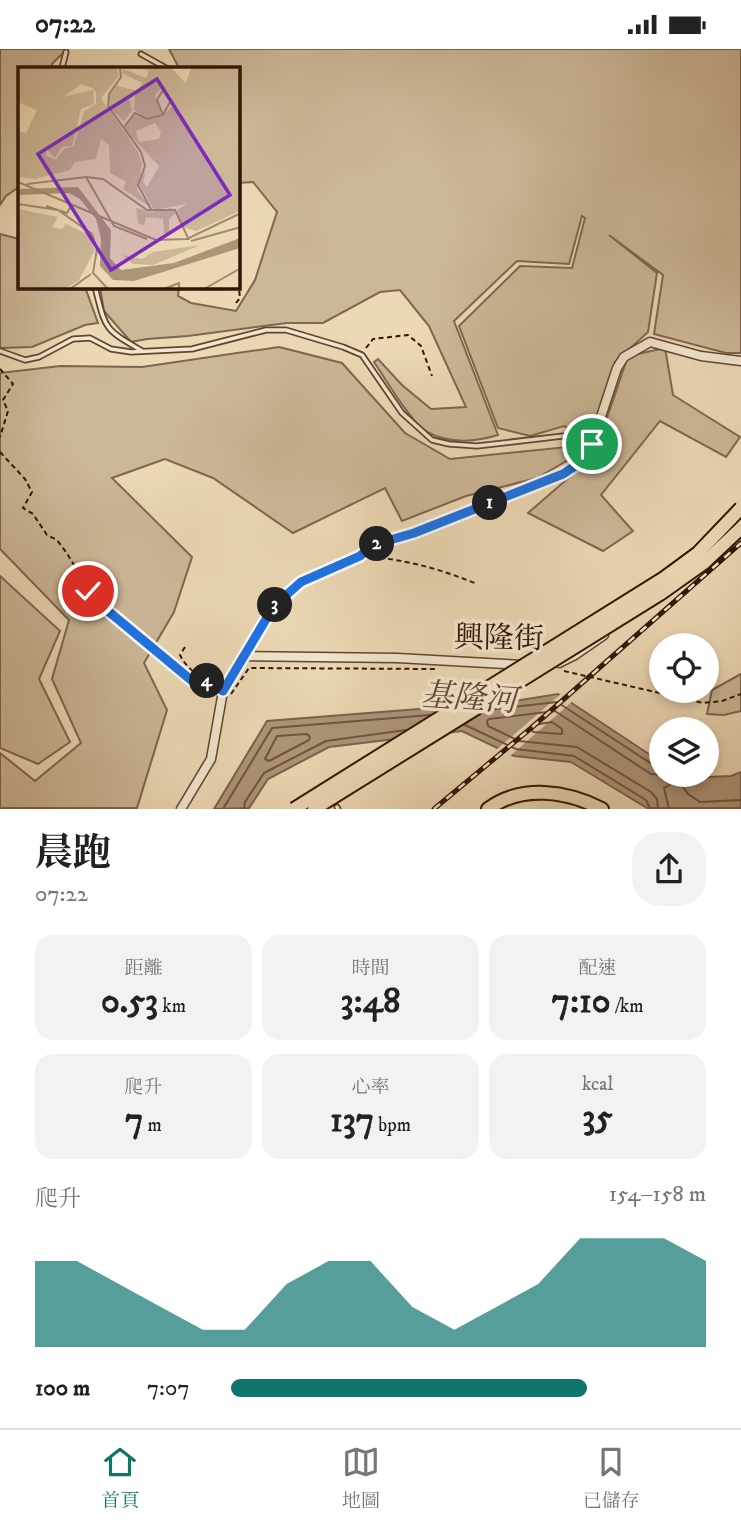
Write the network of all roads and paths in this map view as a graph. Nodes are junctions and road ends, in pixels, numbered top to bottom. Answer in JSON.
{"nodes":[{"id":1,"x":66,"y":52,"type":"dead end"},
{"id":2,"x":141,"y":54,"type":"dead end"},
{"id":3,"x":62,"y":67,"type":"edge"},
{"id":4,"x":164,"y":67,"type":"edge"},
{"id":5,"x":95,"y":289,"type":"edge"},
{"id":6,"x":239,"y":289,"type":"edge"},
{"id":7,"x":236,"y":303,"type":"dead end"},
{"id":8,"x":0,"y":351,"type":"edge"},
{"id":9,"x":144,"y":352,"type":"junction"},
{"id":10,"x":362,"y":355,"type":"junction"},
{"id":11,"x":741,"y":361,"type":"edge"},
{"id":12,"x":0,"y":369,"type":"edge"},
{"id":13,"x":432,"y":376,"type":"dead end"},
{"id":14,"x":0,"y":437,"type":"edge"},
{"id":15,"x":587,"y":451,"type":"junction"},
{"id":16,"x":0,"y":452,"type":"edge"},
{"id":17,"x":741,"y":511,"type":"edge"},
{"id":18,"x":741,"y":528,"type":"edge"},
{"id":19,"x":360,"y":556,"type":"junction"},
{"id":20,"x":477,"y":584,"type":"dead end"},
{"id":21,"x":185,"y":647,"type":"dead end"},
{"id":22,"x":244,"y":656,"type":"junction"},
{"id":23,"x":550,"y":666,"type":"junction"},
{"id":24,"x":439,"y":669,"type":"dead end"},
{"id":25,"x":200,"y":676,"type":"junction"},
{"id":26,"x":227,"y":693,"type":"junction"},
{"id":27,"x":741,"y":694,"type":"edge"},
{"id":28,"x":181,"y":809,"type":"edge"},
{"id":29,"x":294,"y":809,"type":"edge"},
{"id":30,"x":314,"y":809,"type":"edge"},
{"id":31,"x":488,"y":809,"type":"edge"},
{"id":32,"x":502,"y":809,"type":"edge"},
{"id":33,"x":587,"y":809,"type":"edge"},
{"id":34,"x":602,"y":809,"type":"edge"}],
"edges":[{"from":1,"to":3,"type":"lane"},
{"from":2,"to":4,"type":"lane"},
{"from":5,"to":9,"type":"lane"},
{"from":6,"to":7,"type":"path"},
{"from":8,"to":9,"type":"lane"},
{"from":9,"to":10,"type":"lane"},
{"from":10,"to":13,"type":"path"},
{"from":10,"to":15,"type":"lane"},
{"from":11,"to":15,"type":"street"},
{"from":12,"to":14,"type":"path"},
{"from":15,"to":19,"type":"street"},
{"from":16,"to":25,"type":"path"},
{"from":17,"to":23,"type":"street","name":"興隆街"},
{"from":17,"to":29,"type":"main road","bridge":true},
{"from":18,"to":30,"type":"main road","bridge":true},
{"from":19,"to":20,"type":"path"},
{"from":19,"to":22,"type":"street"},
{"from":21,"to":25,"type":"path"},
{"from":22,"to":23,"type":"street","name":"興隆街"},
{"from":22,"to":26,"type":"street"},
{"from":23,"to":27,"type":"path"},
{"from":24,"to":26,"type":"path"},
{"from":25,"to":26,"type":"path"},
{"from":26,"to":28,"type":"street"},
{"from":31,"to":34,"type":"main road"},
{"from":32,"to":33,"type":"main road"}]}
